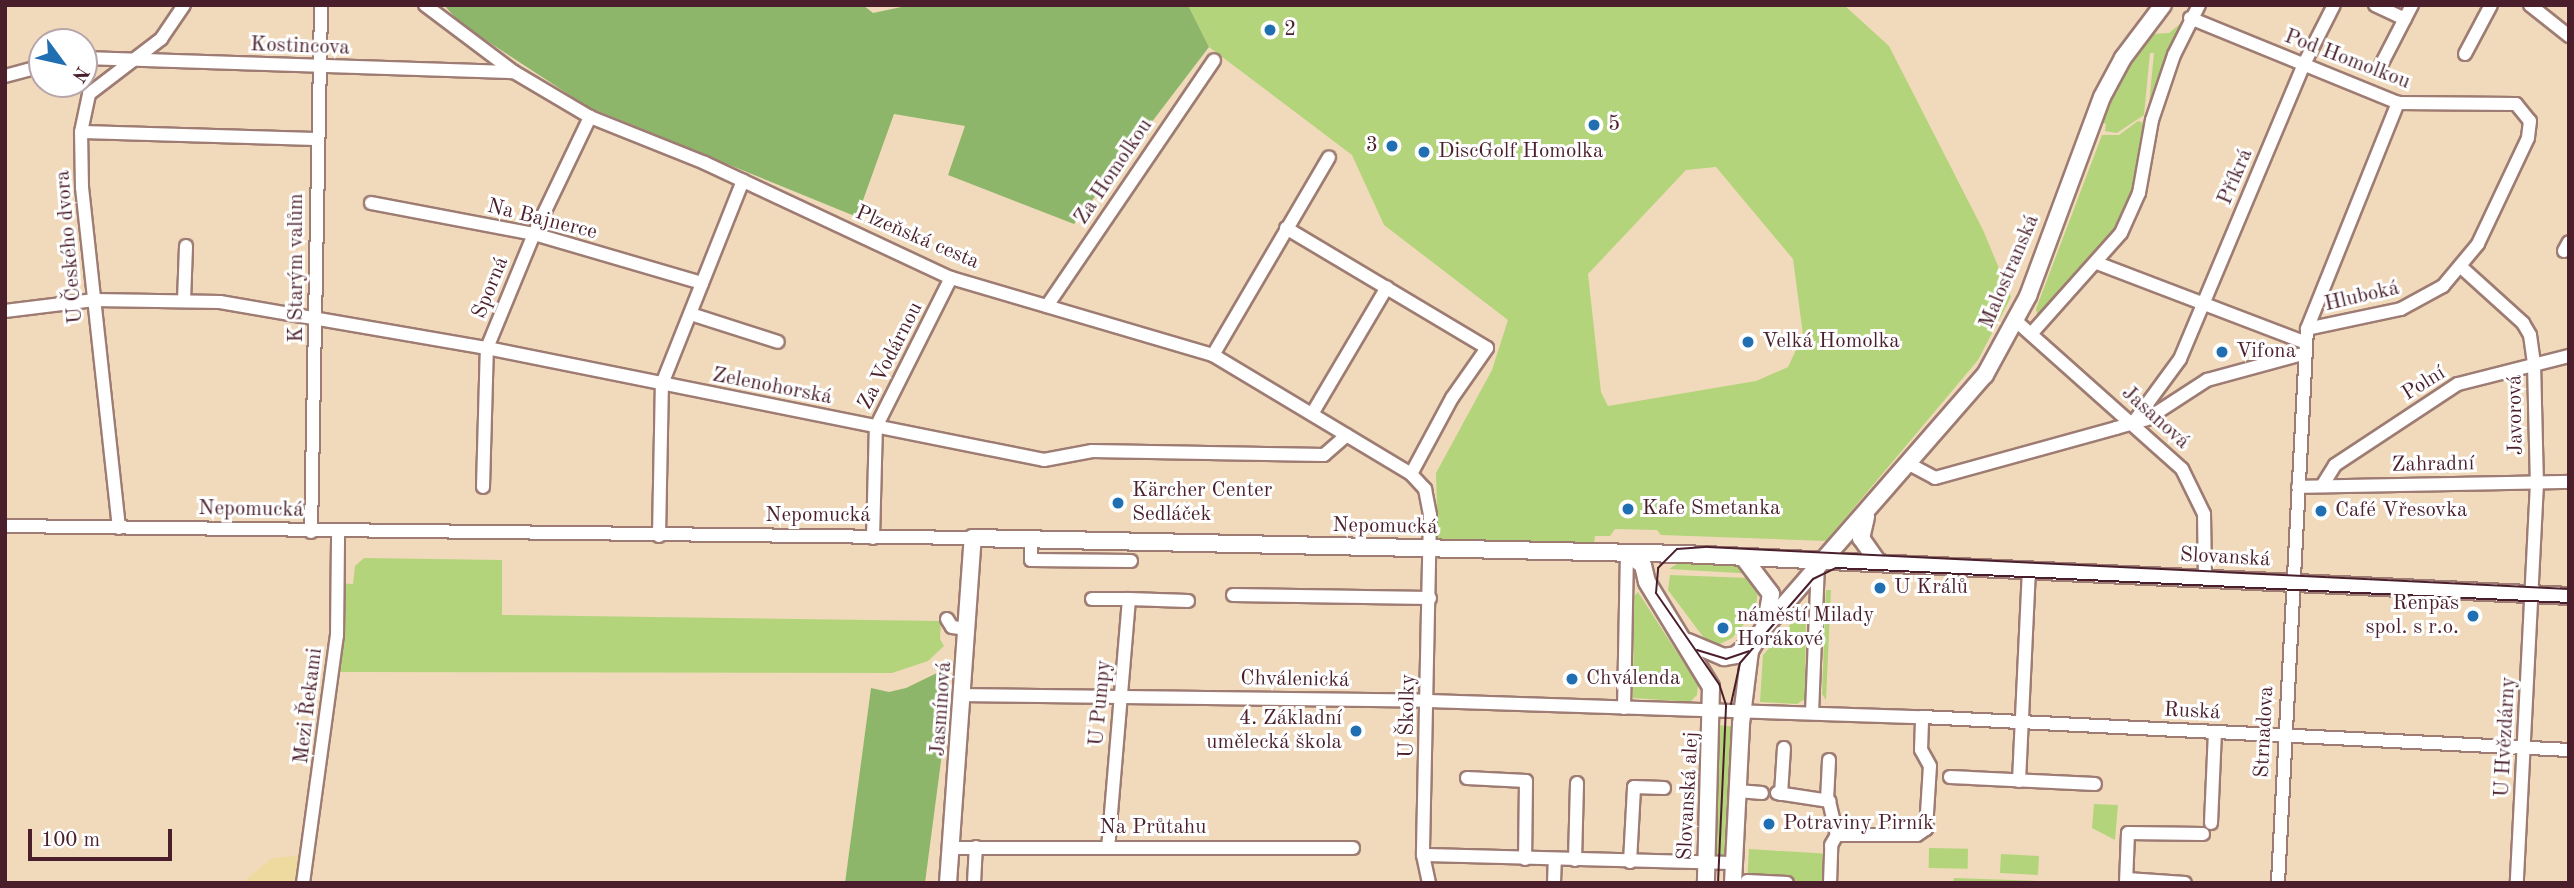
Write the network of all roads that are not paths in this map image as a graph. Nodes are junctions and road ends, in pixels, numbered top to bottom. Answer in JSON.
{"nodes":[{"id":1,"x":184,"y":5,"type":"edge"},
{"id":2,"x":321,"y":5,"type":"edge"},
{"id":3,"x":425,"y":5,"type":"edge"},
{"id":4,"x":2163,"y":5,"type":"edge"},
{"id":5,"x":2199,"y":5,"type":"edge"},
{"id":6,"x":2334,"y":5,"type":"edge"},
{"id":7,"x":2375,"y":5,"type":"edge"},
{"id":8,"x":2412,"y":5,"type":"edge"},
{"id":9,"x":2490,"y":5,"type":"edge"},
{"id":10,"x":2530,"y":5,"type":"edge"},
{"id":11,"x":2190,"y":18,"type":"junction"},
{"id":12,"x":2405,"y":19,"type":"junction"},
{"id":13,"x":2569,"y":36,"type":"edge"},
{"id":14,"x":2465,"y":54,"type":"dead end"},
{"id":15,"x":98,"y":59,"type":"edge"},
{"id":16,"x":133,"y":60,"type":"junction"},
{"id":17,"x":1214,"y":60,"type":"dead end"},
{"id":18,"x":2381,"y":65,"type":"dead end"},
{"id":19,"x":320,"y":66,"type":"junction"},
{"id":20,"x":2303,"y":66,"type":"junction"},
{"id":21,"x":28,"y":70,"type":"edge"},
{"id":22,"x":514,"y":72,"type":"junction"},
{"id":23,"x":5,"y":76,"type":"edge"},
{"id":24,"x":2398,"y":103,"type":"junction"},
{"id":25,"x":590,"y":117,"type":"junction"},
{"id":26,"x":2530,"y":121,"type":"joint"},
{"id":27,"x":81,"y":132,"type":"junction"},
{"id":28,"x":317,"y":139,"type":"junction"},
{"id":29,"x":1329,"y":157,"type":"dead end"},
{"id":30,"x":743,"y":180,"type":"junction"},
{"id":31,"x":371,"y":203,"type":"dead end"},
{"id":32,"x":1286,"y":228,"type":"junction"},
{"id":33,"x":534,"y":234,"type":"junction"},
{"id":34,"x":186,"y":246,"type":"dead end"},
{"id":35,"x":2097,"y":262,"type":"junction"},
{"id":36,"x":2460,"y":266,"type":"junction"},
{"id":37,"x":951,"y":278,"type":"junction"},
{"id":38,"x":702,"y":283,"type":"junction"},
{"id":39,"x":1387,"y":287,"type":"junction"},
{"id":40,"x":94,"y":300,"type":"junction"},
{"id":41,"x":184,"y":301,"type":"junction"},
{"id":42,"x":2204,"y":303,"type":"junction"},
{"id":43,"x":1047,"y":306,"type":"junction"},
{"id":44,"x":5,"y":311,"type":"edge"},
{"id":45,"x":691,"y":314,"type":"junction"},
{"id":46,"x":317,"y":317,"type":"junction"},
{"id":47,"x":2016,"y":321,"type":"junction"},
{"id":48,"x":2031,"y":334,"type":"junction"},
{"id":49,"x":2305,"y":341,"type":"junction"},
{"id":50,"x":778,"y":342,"type":"dead end"},
{"id":51,"x":487,"y":348,"type":"junction"},
{"id":52,"x":1213,"y":355,"type":"junction"},
{"id":53,"x":2569,"y":356,"type":"edge"},
{"id":54,"x":2534,"y":363,"type":"junction"},
{"id":55,"x":662,"y":384,"type":"junction"},
{"id":56,"x":1312,"y":414,"type":"junction"},
{"id":57,"x":2133,"y":423,"type":"junction"},
{"id":58,"x":876,"y":427,"type":"junction"},
{"id":59,"x":1347,"y":435,"type":"junction"},
{"id":60,"x":1911,"y":465,"type":"junction"},
{"id":61,"x":1411,"y":474,"type":"junction"},
{"id":62,"x":2569,"y":482,"type":"edge"},
{"id":63,"x":2537,"y":483,"type":"junction"},
{"id":64,"x":2322,"y":486,"type":"junction"},
{"id":65,"x":484,"y":487,"type":"dead end"},
{"id":66,"x":2298,"y":487,"type":"junction"},
{"id":67,"x":1871,"y":509,"type":"junction"},
{"id":68,"x":5,"y":526,"type":"edge"},
{"id":69,"x":119,"y":528,"type":"junction"},
{"id":70,"x":311,"y":532,"type":"junction"},
{"id":71,"x":338,"y":532,"type":"junction"},
{"id":72,"x":659,"y":536,"type":"junction"},
{"id":73,"x":873,"y":538,"type":"junction"},
{"id":74,"x":972,"y":538,"type":"junction"},
{"id":75,"x":1031,"y":540,"type":"junction"},
{"id":76,"x":1430,"y":549,"type":"junction"},
{"id":77,"x":1628,"y":555,"type":"junction"},
{"id":78,"x":1658,"y":555,"type":"junction"},
{"id":79,"x":1743,"y":557,"type":"junction"},
{"id":80,"x":1131,"y":561,"type":"dead end"},
{"id":81,"x":1878,"y":562,"type":"junction"},
{"id":82,"x":1821,"y":563,"type":"junction"},
{"id":83,"x":2029,"y":569,"type":"junction"},
{"id":84,"x":1646,"y":575,"type":"junction"},
{"id":85,"x":2205,"y":578,"type":"junction"},
{"id":86,"x":2291,"y":582,"type":"junction"},
{"id":87,"x":2532,"y":594,"type":"junction"},
{"id":88,"x":1233,"y":595,"type":"dead end"},
{"id":89,"x":2569,"y":596,"type":"edge"},
{"id":90,"x":1430,"y":598,"type":"junction"},
{"id":91,"x":1092,"y":599,"type":"dead end"},
{"id":92,"x":1129,"y":599,"type":"junction"},
{"id":93,"x":1188,"y":601,"type":"dead end"},
{"id":94,"x":947,"y":619,"type":"dead end"},
{"id":95,"x":968,"y":629,"type":"junction"},
{"id":96,"x":1761,"y":632,"type":"junction"},
{"id":97,"x":1682,"y":637,"type":"junction"},
{"id":98,"x":964,"y":695,"type":"junction"},
{"id":99,"x":1120,"y":698,"type":"junction"},
{"id":100,"x":1427,"y":701,"type":"junction"},
{"id":101,"x":1624,"y":708,"type":"junction"},
{"id":102,"x":1711,"y":711,"type":"junction"},
{"id":103,"x":1742,"y":711,"type":"junction"},
{"id":104,"x":1812,"y":713,"type":"junction"},
{"id":105,"x":1922,"y":716,"type":"junction"},
{"id":106,"x":2020,"y":722,"type":"junction"},
{"id":107,"x":2215,"y":732,"type":"junction"},
{"id":108,"x":2283,"y":735,"type":"junction"},
{"id":109,"x":1784,"y":748,"type":"dead end"},
{"id":110,"x":2525,"y":748,"type":"junction"},
{"id":111,"x":2569,"y":750,"type":"edge"},
{"id":112,"x":1829,"y":760,"type":"dead end"},
{"id":113,"x":1950,"y":777,"type":"dead end"},
{"id":114,"x":1467,"y":778,"type":"dead end"},
{"id":115,"x":2019,"y":781,"type":"junction"},
{"id":116,"x":1577,"y":783,"type":"dead end"},
{"id":117,"x":2095,"y":784,"type":"dead end"},
{"id":118,"x":1664,"y":788,"type":"dead end"},
{"id":119,"x":1738,"y":791,"type":"junction"},
{"id":120,"x":1762,"y":793,"type":"dead end"},
{"id":121,"x":1827,"y":800,"type":"junction"},
{"id":122,"x":2211,"y":823,"type":"dead end"},
{"id":123,"x":2203,"y":834,"type":"dead end"},
{"id":124,"x":1837,"y":835,"type":"junction"},
{"id":125,"x":975,"y":847,"type":"junction"},
{"id":126,"x":1108,"y":847,"type":"junction"},
{"id":127,"x":953,"y":848,"type":"junction"},
{"id":128,"x":1353,"y":848,"type":"dead end"},
{"id":129,"x":1423,"y":855,"type":"junction"},
{"id":130,"x":1525,"y":859,"type":"junction"},
{"id":131,"x":1555,"y":860,"type":"junction"},
{"id":132,"x":1575,"y":860,"type":"junction"},
{"id":133,"x":1630,"y":862,"type":"junction"},
{"id":134,"x":1707,"y":863,"type":"junction"},
{"id":135,"x":1735,"y":863,"type":"junction"},
{"id":136,"x":2127,"y":881,"type":"edge"},
{"id":137,"x":1740,"y":882,"type":"edge"},
{"id":138,"x":303,"y":883,"type":"edge"},
{"id":139,"x":948,"y":883,"type":"edge"},
{"id":140,"x":974,"y":883,"type":"edge"},
{"id":141,"x":1429,"y":883,"type":"edge"},
{"id":142,"x":1554,"y":883,"type":"edge"},
{"id":143,"x":1706,"y":883,"type":"edge"},
{"id":144,"x":1787,"y":883,"type":"edge"},
{"id":145,"x":1830,"y":883,"type":"edge"},
{"id":146,"x":2185,"y":883,"type":"edge"},
{"id":147,"x":2278,"y":883,"type":"edge"},
{"id":148,"x":2517,"y":883,"type":"edge"}],
"edges":[{"from":1,"to":16,"type":"street","name":"U Českého dvora"},
{"from":2,"to":19,"type":"street","name":"K Starým valům"},
{"from":3,"to":22,"type":"street","name":"Plzeňská cesta"},
{"from":4,"to":47,"type":"main road","name":"Malostranská"},
{"from":5,"to":11,"type":"street","name":"Malostranská"},
{"from":6,"to":20,"type":"street","name":"Příkrá"},
{"from":7,"to":12,"type":"street"},
{"from":8,"to":12,"type":"street"},
{"from":9,"to":14,"type":"street"},
{"from":10,"to":13,"type":"street"},
{"from":11,"to":20,"type":"street","name":"Pod Homolkou"},
{"from":11,"to":35,"type":"street","name":"Malostranská"},
{"from":12,"to":18,"type":"street"},
{"from":15,"to":16,"type":"street","name":"Kostincova"},
{"from":16,"to":19,"type":"street","name":"Kostincova"},
{"from":16,"to":27,"type":"street","name":"U Českého dvora"},
{"from":17,"to":43,"type":"street","name":"Za Homolkou"},
{"from":19,"to":22,"type":"street","name":"Kostincova"},
{"from":19,"to":28,"type":"street","name":"K Starým valům"},
{"from":20,"to":24,"type":"street","name":"Pod Homolkou"},
{"from":20,"to":42,"type":"street","name":"Příkrá"},
{"from":21,"to":23,"type":"street"},
{"from":22,"to":25,"type":"street","name":"Plzeňská cesta"},
{"from":24,"to":26,"type":"street","name":"Pod Homolkou"},
{"from":24,"to":49,"type":"street","name":"Strnadova"},
{"from":25,"to":30,"type":"street","name":"Plzeňská cesta"},
{"from":25,"to":33,"type":"street","name":"Sporná"},
{"from":26,"to":36,"type":"street","name":"Hluboká"},
{"from":27,"to":28,"type":"street"},
{"from":27,"to":40,"type":"street","name":"U Českého dvora"},
{"from":28,"to":46,"type":"street","name":"K Starým valům"},
{"from":29,"to":32,"type":"street"},
{"from":30,"to":37,"type":"street","name":"Plzeňská cesta"},
{"from":30,"to":38,"type":"street"},
{"from":31,"to":33,"type":"street","name":"Na Bajnerce"},
{"from":32,"to":39,"type":"street"},
{"from":32,"to":52,"type":"street"},
{"from":33,"to":38,"type":"street","name":"Na Bajnerce"},
{"from":33,"to":51,"type":"street","name":"Sporná"},
{"from":34,"to":41,"type":"street"},
{"from":35,"to":42,"type":"street"},
{"from":35,"to":48,"type":"street","name":"Malostranská"},
{"from":36,"to":49,"type":"street","name":"Hluboká"},
{"from":36,"to":54,"type":"street","name":"Javorová"},
{"from":37,"to":43,"type":"street","name":"Plzeňská cesta"},
{"from":37,"to":58,"type":"street","name":"Za Vodárnou"},
{"from":38,"to":45,"type":"street"},
{"from":39,"to":56,"type":"street"},
{"from":39,"to":61,"type":"street"},
{"from":40,"to":41,"type":"street","name":"Zelenohorská"},
{"from":40,"to":44,"type":"street","name":"Zelenohorská"},
{"from":40,"to":69,"type":"street","name":"U Českého dvora"},
{"from":41,"to":46,"type":"street","name":"Zelenohorská"},
{"from":42,"to":49,"type":"street"},
{"from":42,"to":57,"type":"street"},
{"from":43,"to":52,"type":"street","name":"Plzeňská cesta"},
{"from":45,"to":50,"type":"street"},
{"from":45,"to":55,"type":"street"},
{"from":46,"to":51,"type":"street","name":"Zelenohorská"},
{"from":46,"to":70,"type":"street","name":"K Starým valům"},
{"from":47,"to":48,"type":"street","name":"Jasanová"},
{"from":47,"to":60,"type":"main road","name":"Malostranská"},
{"from":48,"to":57,"type":"street","name":"Jasanová"},
{"from":49,"to":57,"type":"street","name":"Hluboká"},
{"from":49,"to":66,"type":"street","name":"Strnadova"},
{"from":51,"to":55,"type":"street","name":"Zelenohorská"},
{"from":51,"to":65,"type":"street","name":"Sporná"},
{"from":52,"to":56,"type":"street","name":"Plzeňská cesta"},
{"from":53,"to":54,"type":"street","name":"Polní"},
{"from":54,"to":63,"type":"street","name":"Javorová"},
{"from":54,"to":64,"type":"street","name":"Polní"},
{"from":55,"to":58,"type":"street","name":"Zelenohorská"},
{"from":55,"to":72,"type":"street"},
{"from":56,"to":59,"type":"street","name":"Plzeňská cesta"},
{"from":57,"to":60,"type":"street","name":"Hluboká"},
{"from":57,"to":85,"type":"street","name":"Jasanová"},
{"from":58,"to":59,"type":"street","name":"Zelenohorská"},
{"from":58,"to":73,"type":"street","name":"Za Vodárnou"},
{"from":59,"to":61,"type":"street","name":"Plzeňská cesta"},
{"from":60,"to":67,"type":"main road","name":"Malostranská"},
{"from":61,"to":76,"type":"street"},
{"from":62,"to":63,"type":"street","name":"Zahradní"},
{"from":63,"to":64,"type":"street","name":"Zahradní"},
{"from":63,"to":87,"type":"street","name":"Javorová"},
{"from":64,"to":66,"type":"street","name":"Zahradní"},
{"from":66,"to":86,"type":"street","name":"Strnadova"},
{"from":67,"to":81,"type":"main road"},
{"from":67,"to":82,"type":"main road","name":"Malostranská"},
{"from":68,"to":69,"type":"street","name":"Nepomucká"},
{"from":69,"to":70,"type":"street","name":"Nepomucká"},
{"from":70,"to":71,"type":"street","name":"Nepomucká"},
{"from":71,"to":72,"type":"street","name":"Nepomucká"},
{"from":71,"to":138,"type":"street","name":"Mezi Řekami"},
{"from":72,"to":73,"type":"street","name":"Nepomucká"},
{"from":73,"to":74,"type":"street","name":"Nepomucká"},
{"from":74,"to":75,"type":"main road","name":"Nepomucká"},
{"from":74,"to":95,"type":"main road","name":"Jasmínová"},
{"from":75,"to":76,"type":"main road","name":"Nepomucká"},
{"from":75,"to":80,"type":"street"},
{"from":76,"to":77,"type":"main road","name":"Nepomucká"},
{"from":76,"to":90,"type":"street","name":"U Školky"},
{"from":77,"to":78,"type":"main road"},
{"from":77,"to":84,"type":"main road"},
{"from":77,"to":101,"type":"street"},
{"from":78,"to":79,"type":"main road"},
{"from":78,"to":84,"type":"main road"},
{"from":79,"to":82,"type":"main road"},
{"from":79,"to":96,"type":"main road"},
{"from":81,"to":82,"type":"main road","name":"Slovanská"},
{"from":81,"to":83,"type":"main road","name":"Slovanská"},
{"from":82,"to":96,"type":"main road"},
{"from":82,"to":104,"type":"street"},
{"from":83,"to":85,"type":"main road","name":"Slovanská"},
{"from":83,"to":106,"type":"street"},
{"from":84,"to":97,"type":"main road"},
{"from":85,"to":86,"type":"main road","name":"Slovanská"},
{"from":86,"to":87,"type":"main road","name":"Slovanská"},
{"from":86,"to":108,"type":"street","name":"Strnadova"},
{"from":87,"to":89,"type":"main road","name":"Slovanská"},
{"from":87,"to":110,"type":"street","name":"U Hvězdárny"},
{"from":88,"to":90,"type":"street"},
{"from":90,"to":100,"type":"street","name":"U Školky"},
{"from":91,"to":92,"type":"street"},
{"from":92,"to":93,"type":"street"},
{"from":92,"to":99,"type":"street","name":"U Pumpy"},
{"from":94,"to":95,"type":"street"},
{"from":95,"to":98,"type":"main road","name":"Jasmínová"},
{"from":96,"to":97,"type":"main road"},
{"from":96,"to":103,"type":"main road"},
{"from":97,"to":102,"type":"main road"},
{"from":98,"to":99,"type":"street","name":"Chválenická"},
{"from":98,"to":127,"type":"main road","name":"Jasmínová"},
{"from":99,"to":100,"type":"street","name":"Chválenická"},
{"from":99,"to":126,"type":"street","name":"U Pumpy"},
{"from":100,"to":101,"type":"street","name":"Chválenická"},
{"from":100,"to":129,"type":"street","name":"U Školky"},
{"from":101,"to":102,"type":"street"},
{"from":102,"to":103,"type":"street"},
{"from":102,"to":134,"type":"main road","name":"Slovanská alej"},
{"from":103,"to":104,"type":"street"},
{"from":103,"to":119,"type":"main road"},
{"from":104,"to":105,"type":"street","name":"Ruská"},
{"from":105,"to":106,"type":"street","name":"Ruská"},
{"from":105,"to":124,"type":"street"},
{"from":106,"to":107,"type":"street","name":"Ruská"},
{"from":106,"to":115,"type":"street"},
{"from":107,"to":108,"type":"street","name":"Ruská"},
{"from":107,"to":122,"type":"street"},
{"from":108,"to":110,"type":"street","name":"Ruská"},
{"from":108,"to":147,"type":"street","name":"Strnadova"},
{"from":109,"to":121,"type":"street"},
{"from":110,"to":111,"type":"street","name":"Ruská"},
{"from":110,"to":148,"type":"street","name":"U Hvězdárny"},
{"from":112,"to":121,"type":"street"},
{"from":113,"to":115,"type":"street"},
{"from":114,"to":130,"type":"street"},
{"from":115,"to":117,"type":"street"},
{"from":116,"to":132,"type":"street"},
{"from":118,"to":133,"type":"street"},
{"from":119,"to":120,"type":"street"},
{"from":119,"to":135,"type":"main road"},
{"from":121,"to":124,"type":"street"},
{"from":123,"to":136,"type":"street"},
{"from":124,"to":145,"type":"street"},
{"from":125,"to":126,"type":"street","name":"Na Průtahu"},
{"from":125,"to":127,"type":"street","name":"Na Průtahu"},
{"from":125,"to":140,"type":"street"},
{"from":126,"to":128,"type":"street","name":"Na Průtahu"},
{"from":127,"to":139,"type":"main road","name":"Jasmínová"},
{"from":129,"to":130,"type":"street"},
{"from":129,"to":141,"type":"street","name":"U Školky"},
{"from":130,"to":131,"type":"street"},
{"from":131,"to":132,"type":"street"},
{"from":131,"to":142,"type":"street"},
{"from":132,"to":133,"type":"street"},
{"from":133,"to":134,"type":"street"},
{"from":134,"to":135,"type":"street"},
{"from":134,"to":143,"type":"main road","name":"Slovanská alej"},
{"from":135,"to":137,"type":"main road"},
{"from":136,"to":146,"type":"street"},
{"from":137,"to":144,"type":"street"}]}
